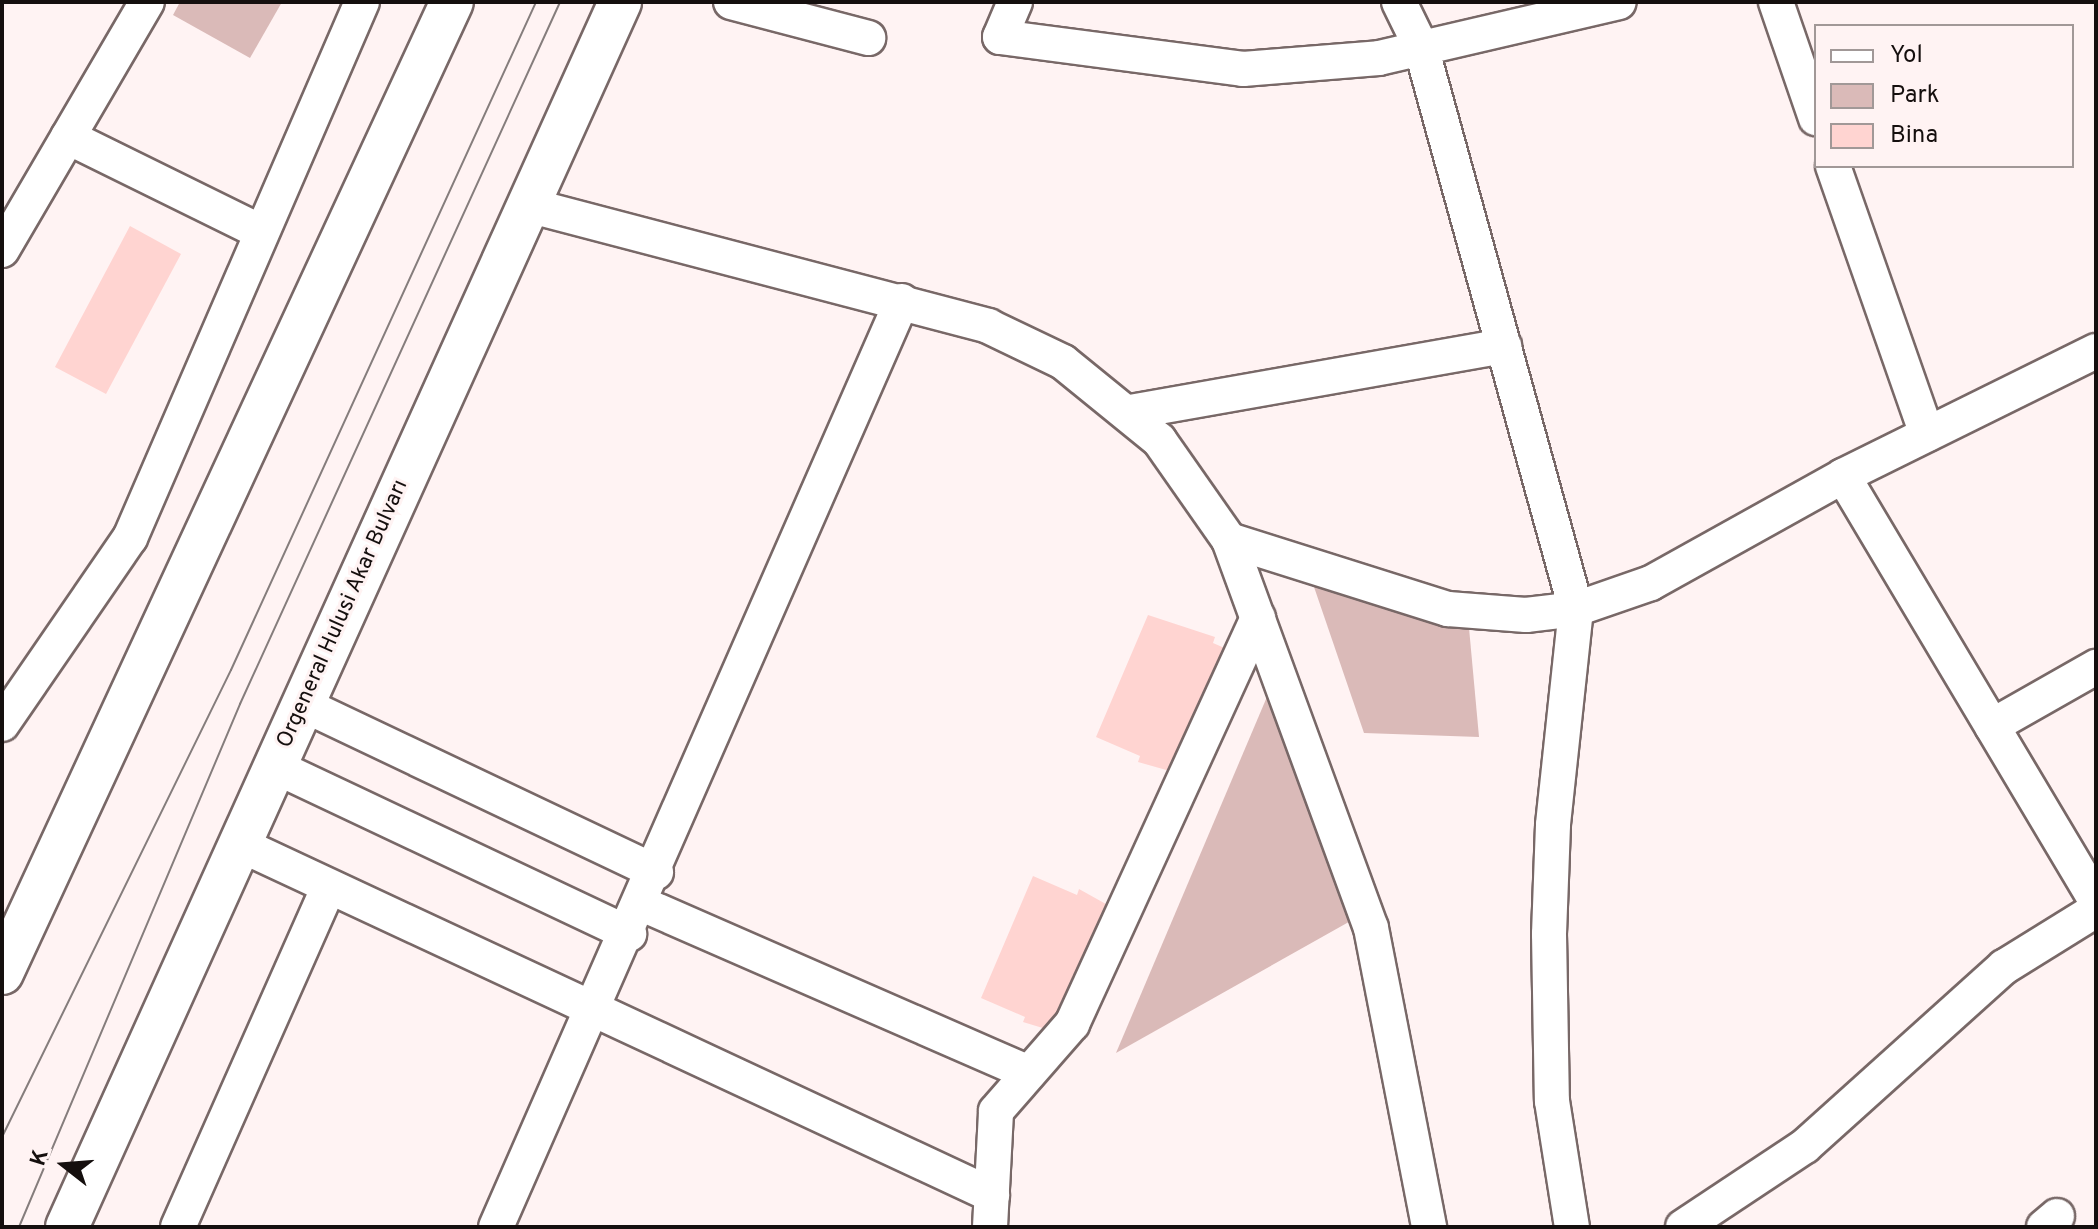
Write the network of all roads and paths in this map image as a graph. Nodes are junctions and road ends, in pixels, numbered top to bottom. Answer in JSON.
{"nodes":[{"id":1,"x":147,"y":2,"type":"edge"},
{"id":2,"x":362,"y":2,"type":"edge"},
{"id":3,"x":452,"y":2,"type":"edge"},
{"id":4,"x":620,"y":2,"type":"edge"},
{"id":5,"x":731,"y":2,"type":"edge"},
{"id":6,"x":1015,"y":2,"type":"edge"},
{"id":7,"x":1399,"y":2,"type":"edge"},
{"id":8,"x":1619,"y":2,"type":"edge"},
{"id":9,"x":1776,"y":2,"type":"edge"},
{"id":10,"x":868,"y":38,"type":"dead end"},
{"id":11,"x":1421,"y":47,"type":"junction"},
{"id":12,"x":1814,"y":112,"type":"edge"},
{"id":13,"x":68,"y":137,"type":"junction"},
{"id":14,"x":1834,"y":168,"type":"edge"},
{"id":15,"x":528,"y":205,"type":"junction"},
{"id":16,"x":261,"y":232,"type":"junction"},
{"id":17,"x":2,"y":250,"type":"edge"},
{"id":18,"x":902,"y":301,"type":"junction"},
{"id":19,"x":1504,"y":346,"type":"junction"},
{"id":20,"x":2096,"y":351,"type":"edge"},
{"id":21,"x":1130,"y":412,"type":"junction"},
{"id":22,"x":1927,"y":434,"type":"junction"},
{"id":23,"x":1843,"y":476,"type":"junction"},
{"id":24,"x":1229,"y":540,"type":"junction"},
{"id":25,"x":1576,"y":609,"type":"junction"},
{"id":26,"x":1258,"y":618,"type":"junction"},
{"id":27,"x":2096,"y":667,"type":"edge"},
{"id":28,"x":302,"y":704,"type":"junction"},
{"id":29,"x":2,"y":724,"type":"edge"},
{"id":30,"x":1992,"y":726,"type":"junction"},
{"id":31,"x":274,"y":766,"type":"junction"},
{"id":32,"x":239,"y":844,"type":"junction"},
{"id":33,"x":656,"y":872,"type":"junction"},
{"id":34,"x":327,"y":890,"type":"junction"},
{"id":35,"x":2096,"y":901,"type":"edge"},
{"id":36,"x":2096,"y":910,"type":"edge"},
{"id":37,"x":636,"y":919,"type":"junction"},
{"id":38,"x":2,"y":973,"type":"edge"},
{"id":39,"x":594,"y":1012,"type":"junction"},
{"id":40,"x":1029,"y":1073,"type":"junction"},
{"id":41,"x":991,"y":1211,"type":"edge"},
{"id":42,"x":67,"y":1227,"type":"edge"},
{"id":43,"x":178,"y":1227,"type":"edge"},
{"id":44,"x":496,"y":1227,"type":"edge"},
{"id":45,"x":1429,"y":1227,"type":"edge"},
{"id":46,"x":1572,"y":1227,"type":"edge"},
{"id":47,"x":1683,"y":1227,"type":"edge"}],
"edges":[{"from":1,"to":13,"type":"street"},
{"from":2,"to":16,"type":"street"},
{"from":3,"to":38,"type":"main road"},
{"from":4,"to":15,"type":"main road","name":"Orgeneral Hulusi Akar Bulvarı"},
{"from":5,"to":10,"type":"street"},
{"from":6,"to":11,"type":"street"},
{"from":7,"to":11,"type":"street"},
{"from":8,"to":11,"type":"street"},
{"from":9,"to":12,"type":"street"},
{"from":11,"to":19,"type":"street"},
{"from":13,"to":16,"type":"street"},
{"from":13,"to":17,"type":"street"},
{"from":14,"to":22,"type":"street"},
{"from":15,"to":18,"type":"street"},
{"from":15,"to":28,"type":"main road","name":"Orgeneral Hulusi Akar Bulvarı"},
{"from":16,"to":29,"type":"street"},
{"from":18,"to":21,"type":"street"},
{"from":18,"to":33,"type":"street"},
{"from":19,"to":21,"type":"street"},
{"from":19,"to":25,"type":"street"},
{"from":20,"to":22,"type":"street"},
{"from":21,"to":24,"type":"street"},
{"from":22,"to":23,"type":"street"},
{"from":23,"to":25,"type":"street"},
{"from":23,"to":30,"type":"street"},
{"from":24,"to":25,"type":"street"},
{"from":24,"to":26,"type":"street"},
{"from":25,"to":46,"type":"street"},
{"from":26,"to":40,"type":"street"},
{"from":26,"to":45,"type":"street"},
{"from":27,"to":30,"type":"street"},
{"from":28,"to":31,"type":"main road","name":"Orgeneral Hulusi Akar Bulvarı"},
{"from":28,"to":33,"type":"street"},
{"from":30,"to":35,"type":"street"},
{"from":31,"to":32,"type":"main road","name":"Orgeneral Hulusi Akar Bulvarı"},
{"from":31,"to":37,"type":"street"},
{"from":32,"to":34,"type":"street"},
{"from":32,"to":42,"type":"main road","name":"Orgeneral Hulusi Akar Bulvarı"},
{"from":33,"to":37,"type":"street"},
{"from":34,"to":39,"type":"street"},
{"from":34,"to":43,"type":"street"},
{"from":36,"to":47,"type":"street"},
{"from":37,"to":39,"type":"street"},
{"from":37,"to":40,"type":"street"},
{"from":39,"to":41,"type":"street"},
{"from":39,"to":44,"type":"street"},
{"from":40,"to":41,"type":"street"}]}
